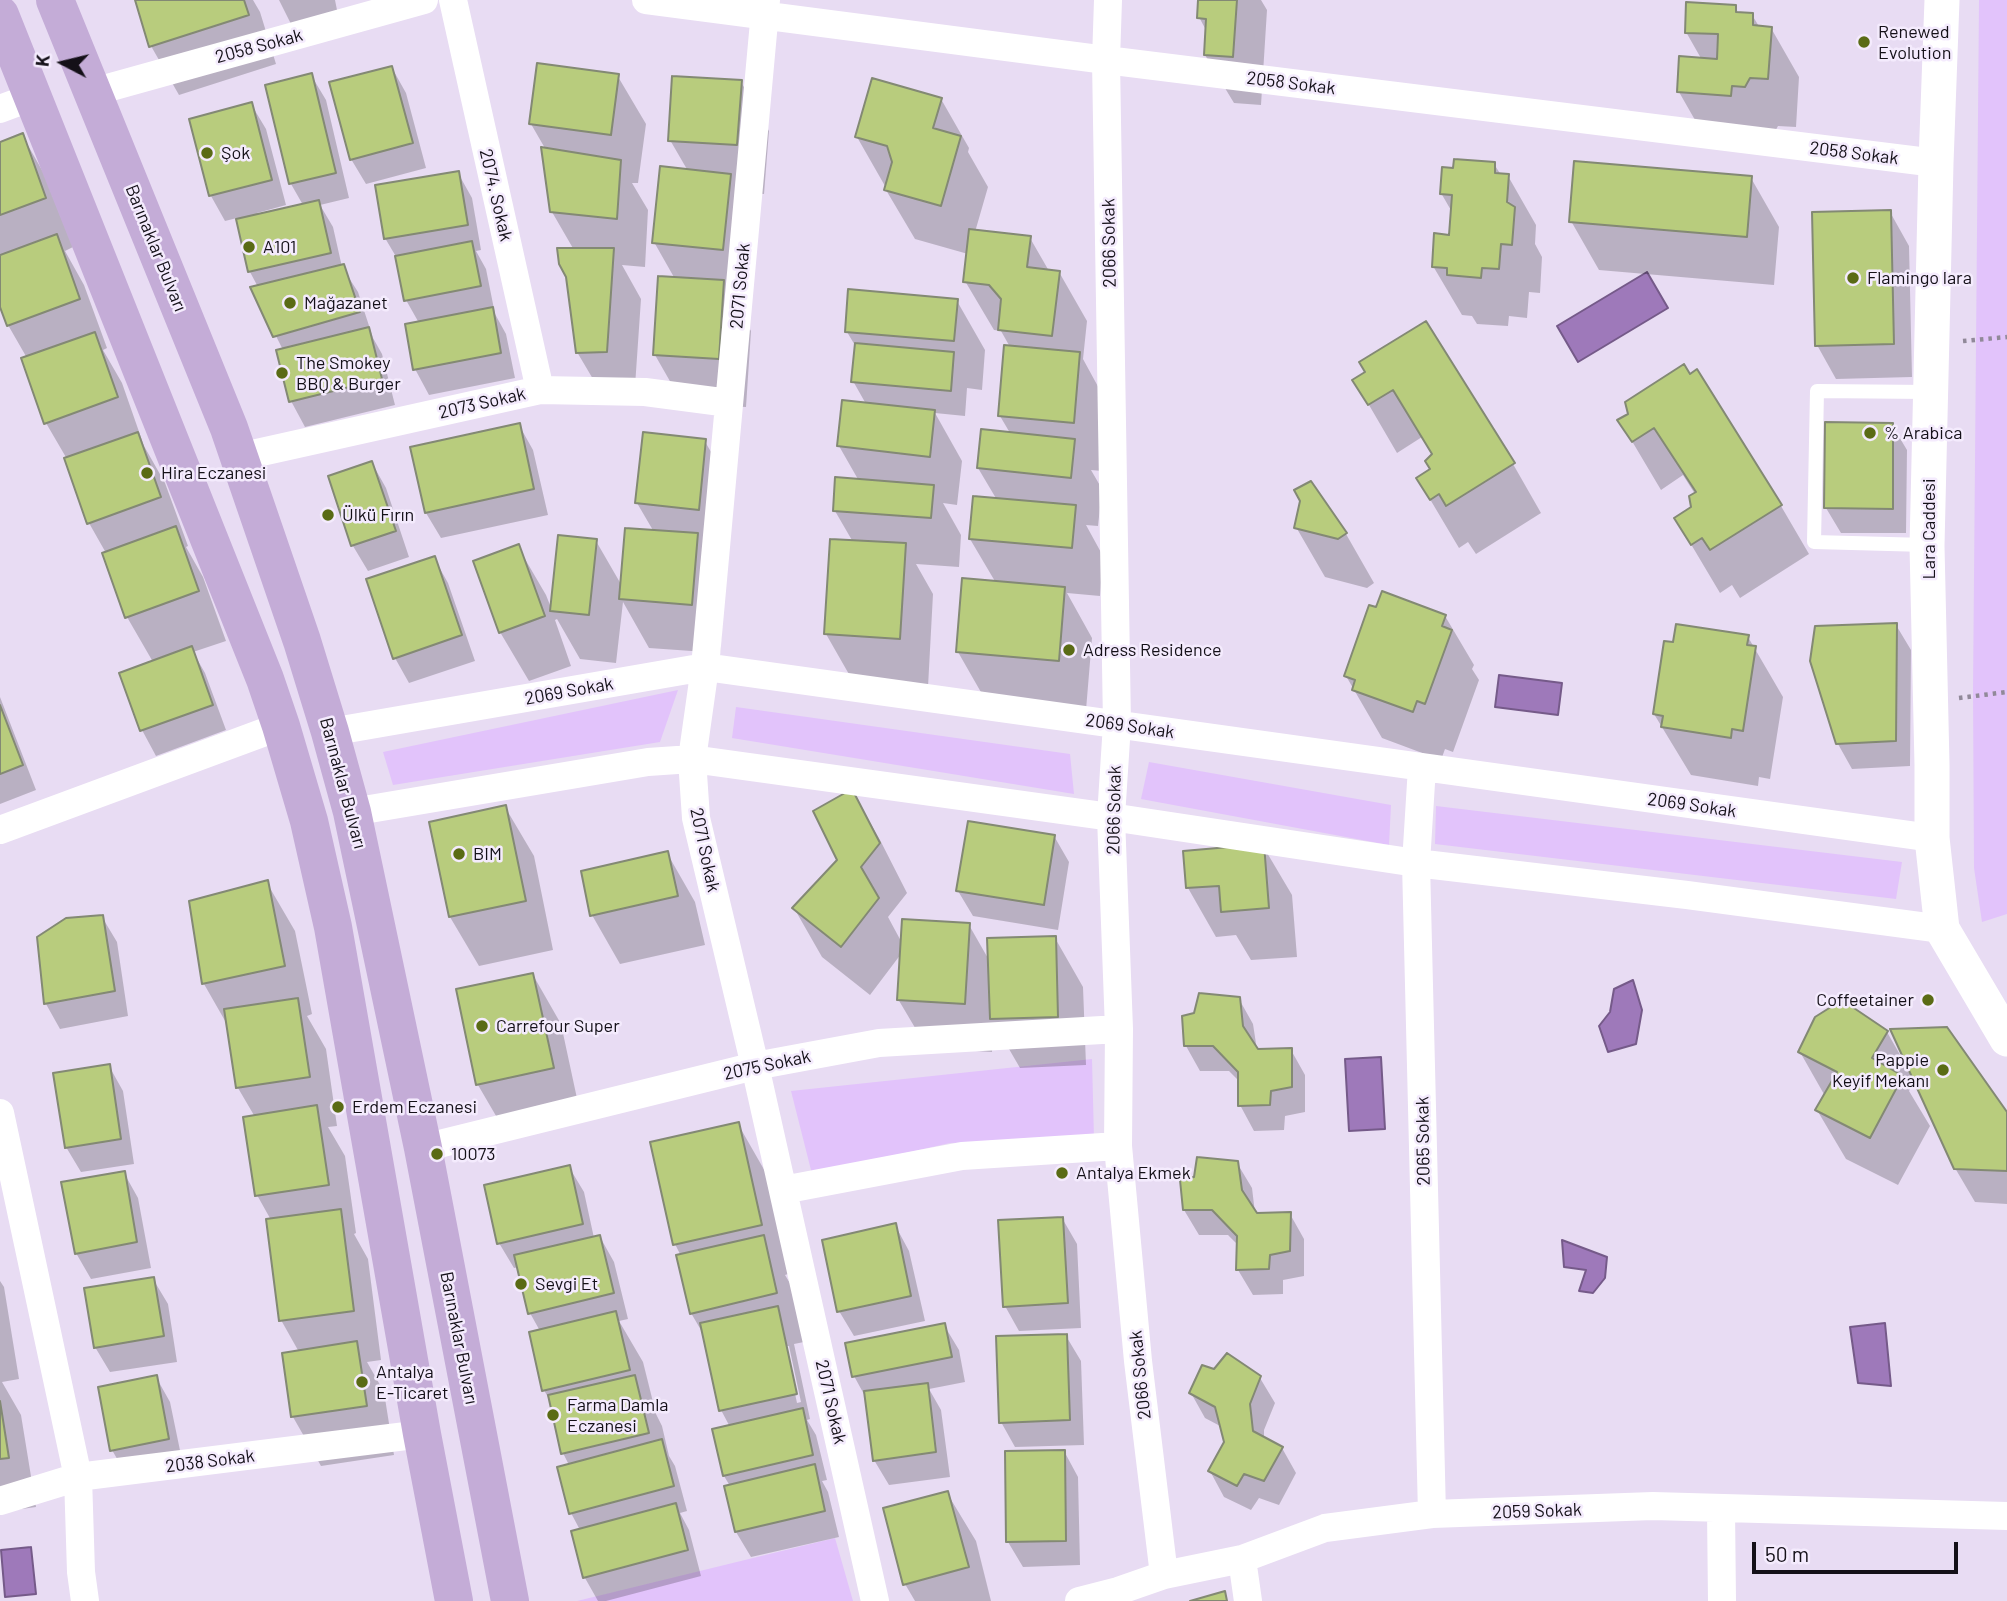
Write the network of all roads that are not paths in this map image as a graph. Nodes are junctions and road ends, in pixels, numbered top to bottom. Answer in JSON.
{"nodes":[{"id":1,"x":55,"y":0,"type":"edge"},
{"id":2,"x":424,"y":0,"type":"edge"},
{"id":3,"x":453,"y":0,"type":"edge"},
{"id":4,"x":646,"y":0,"type":"edge"},
{"id":5,"x":1108,"y":0,"type":"edge"},
{"id":6,"x":1942,"y":0,"type":"edge"},
{"id":7,"x":766,"y":7,"type":"edge"},
{"id":8,"x":0,"y":15,"type":"edge"},
{"id":9,"x":1106,"y":60,"type":"junction"},
{"id":10,"x":93,"y":92,"type":"junction"},
{"id":11,"x":16,"y":103,"type":"edge"},
{"id":12,"x":1936,"y":163,"type":"junction"},
{"id":13,"x":540,"y":390,"type":"junction"},
{"id":14,"x":1931,"y":392,"type":"junction"},
{"id":15,"x":729,"y":403,"type":"junction"},
{"id":16,"x":239,"y":457,"type":"junction"},
{"id":17,"x":1927,"y":545,"type":"junction"},
{"id":18,"x":705,"y":667,"type":"junction"},
{"id":19,"x":1117,"y":724,"type":"junction"},
{"id":20,"x":281,"y":726,"type":"junction"},
{"id":21,"x":330,"y":732,"type":"junction"},
{"id":22,"x":692,"y":759,"type":"junction"},
{"id":23,"x":1422,"y":767,"type":"junction"},
{"id":24,"x":352,"y":812,"type":"junction"},
{"id":25,"x":1111,"y":817,"type":"junction"},
{"id":26,"x":0,"y":830,"type":"edge"},
{"id":27,"x":1932,"y":838,"type":"junction"},
{"id":28,"x":1416,"y":863,"type":"junction"},
{"id":29,"x":1942,"y":929,"type":"junction"},
{"id":30,"x":1119,"y":1029,"type":"junction"},
{"id":31,"x":2007,"y":1039,"type":"edge"},
{"id":32,"x":755,"y":1066,"type":"junction"},
{"id":33,"x":0,"y":1113,"type":"edge"},
{"id":34,"x":1118,"y":1146,"type":"junction"},
{"id":35,"x":423,"y":1148,"type":"junction"},
{"id":36,"x":783,"y":1190,"type":"junction"},
{"id":37,"x":422,"y":1434,"type":"junction"},
{"id":38,"x":78,"y":1477,"type":"junction"},
{"id":39,"x":0,"y":1501,"type":"edge"},
{"id":40,"x":1721,"y":1509,"type":"junction"},
{"id":41,"x":1432,"y":1514,"type":"junction"},
{"id":42,"x":2007,"y":1516,"type":"edge"},
{"id":43,"x":1242,"y":1559,"type":"junction"},
{"id":44,"x":1164,"y":1575,"type":"junction"},
{"id":45,"x":1119,"y":1596,"type":"edge"},
{"id":46,"x":85,"y":1601,"type":"edge"},
{"id":47,"x":454,"y":1601,"type":"edge"},
{"id":48,"x":510,"y":1601,"type":"edge"},
{"id":49,"x":875,"y":1601,"type":"edge"},
{"id":50,"x":1079,"y":1601,"type":"edge"},
{"id":51,"x":1248,"y":1601,"type":"edge"},
{"id":52,"x":1722,"y":1601,"type":"edge"}],
"edges":[{"from":1,"to":10,"type":"main road","name":"Barınaklar Bulvarı"},
{"from":2,"to":10,"type":"street","name":"2058 Sokak"},
{"from":3,"to":13,"type":"street","name":"2074. Sokak"},
{"from":4,"to":7,"type":"street","name":"2058 Sokak"},
{"from":5,"to":9,"type":"street","name":"2066 Sokak"},
{"from":6,"to":12,"type":"street","name":"Lara Caddesi"},
{"from":7,"to":9,"type":"street","name":"2058 Sokak"},
{"from":7,"to":15,"type":"street","name":"2071 Sokak"},
{"from":8,"to":11,"type":"main road"},
{"from":9,"to":12,"type":"street","name":"2058 Sokak"},
{"from":9,"to":19,"type":"street","name":"2066 Sokak"},
{"from":10,"to":16,"type":"main road","name":"Barınaklar Bulvarı"},
{"from":11,"to":20,"type":"main road"},
{"from":12,"to":14,"type":"street","name":"Lara Caddesi"},
{"from":13,"to":15,"type":"street","name":"2073 Sokak"},
{"from":13,"to":16,"type":"street","name":"2073 Sokak"},
{"from":14,"to":17,"type":"street","name":"Lara Caddesi"},
{"from":14,"to":17,"type":"lane"},
{"from":15,"to":18,"type":"street","name":"2071 Sokak"},
{"from":16,"to":21,"type":"main road","name":"Barınaklar Bulvarı"},
{"from":17,"to":27,"type":"street","name":"Lara Caddesi"},
{"from":18,"to":19,"type":"street","name":"2069 Sokak"},
{"from":18,"to":21,"type":"street","name":"2069 Sokak"},
{"from":18,"to":22,"type":"street","name":"2071 Sokak"},
{"from":19,"to":23,"type":"street","name":"2069 Sokak"},
{"from":19,"to":25,"type":"street","name":"2066 Sokak"},
{"from":20,"to":26,"type":"street"},
{"from":20,"to":37,"type":"main road"},
{"from":21,"to":24,"type":"main road","name":"Barınaklar Bulvarı"},
{"from":22,"to":24,"type":"street"},
{"from":22,"to":25,"type":"street"},
{"from":22,"to":32,"type":"street","name":"2071 Sokak"},
{"from":23,"to":27,"type":"street","name":"2069 Sokak"},
{"from":23,"to":28,"type":"street","name":"2065 Sokak"},
{"from":24,"to":35,"type":"main road","name":"Barınaklar Bulvarı"},
{"from":25,"to":28,"type":"street"},
{"from":25,"to":30,"type":"street","name":"2066 Sokak"},
{"from":27,"to":29,"type":"street","name":"Lara Caddesi"},
{"from":28,"to":29,"type":"street"},
{"from":28,"to":41,"type":"street","name":"2065 Sokak"},
{"from":29,"to":31,"type":"street","name":"Lara Caddesi"},
{"from":30,"to":32,"type":"street","name":"2075 Sokak"},
{"from":30,"to":34,"type":"street","name":"2066 Sokak"},
{"from":32,"to":35,"type":"street","name":"2075 Sokak"},
{"from":32,"to":36,"type":"street","name":"2071 Sokak"},
{"from":33,"to":38,"type":"street"},
{"from":34,"to":36,"type":"street"},
{"from":34,"to":44,"type":"street","name":"2066 Sokak"},
{"from":35,"to":48,"type":"main road","name":"Barınaklar Bulvarı"},
{"from":36,"to":49,"type":"street","name":"2071 Sokak"},
{"from":37,"to":38,"type":"street","name":"2038 Sokak"},
{"from":37,"to":47,"type":"main road"},
{"from":38,"to":39,"type":"street","name":"2038 Sokak"},
{"from":38,"to":46,"type":"street"},
{"from":40,"to":41,"type":"street","name":"2059 Sokak"},
{"from":40,"to":42,"type":"street","name":"2059 Sokak"},
{"from":40,"to":52,"type":"street"},
{"from":41,"to":43,"type":"street","name":"2059 Sokak"},
{"from":43,"to":44,"type":"street","name":"2059 Sokak"},
{"from":43,"to":51,"type":"street"},
{"from":44,"to":45,"type":"street","name":"2059 Sokak"},
{"from":45,"to":50,"type":"street","name":"2059 Sokak"}]}
